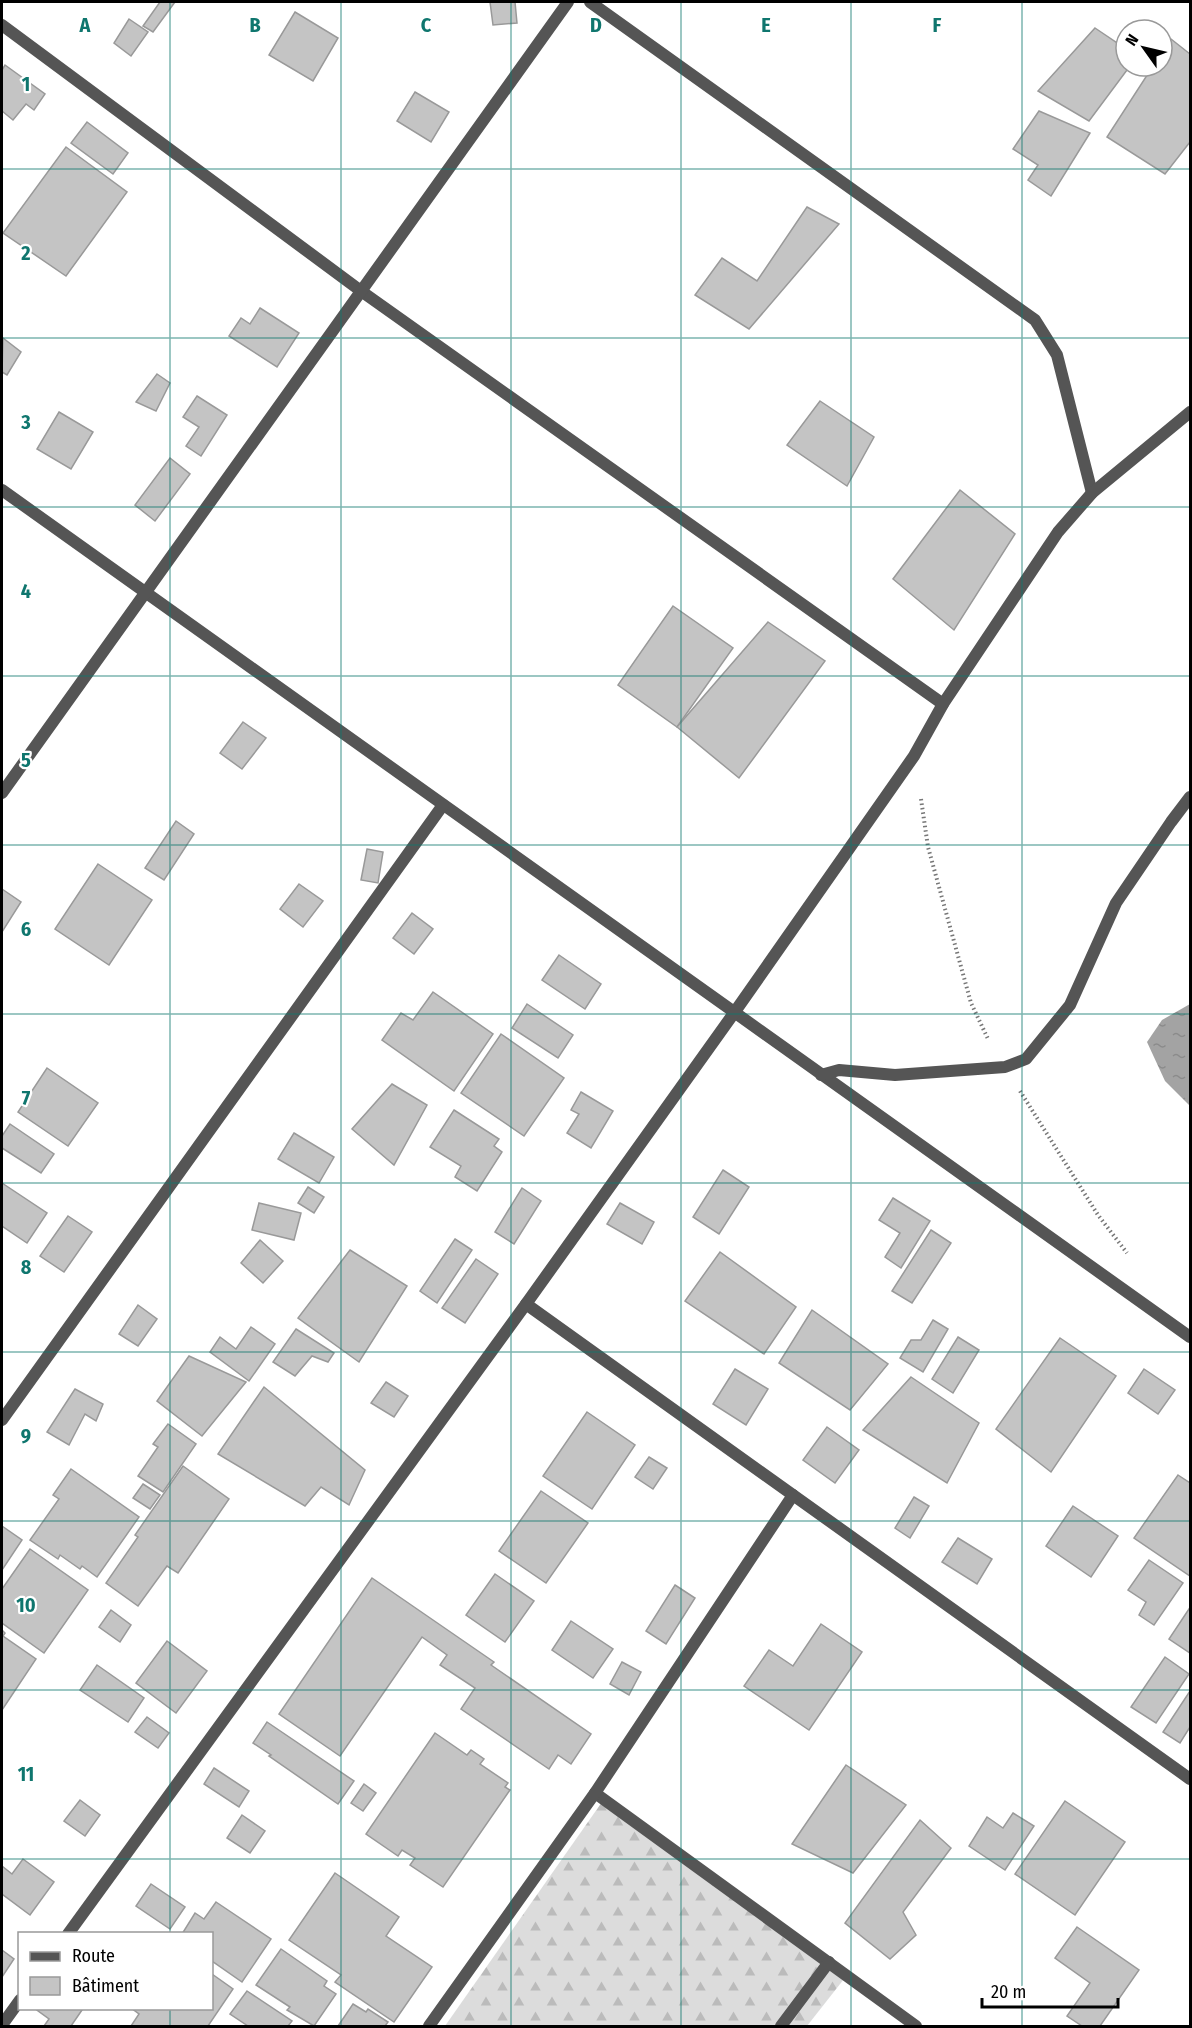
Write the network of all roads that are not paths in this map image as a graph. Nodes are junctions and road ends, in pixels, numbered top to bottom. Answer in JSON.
{"nodes":[{"id":1,"x":568,"y":2,"type":"edge"},
{"id":2,"x":590,"y":2,"type":"edge"},
{"id":3,"x":2,"y":25,"type":"edge"},
{"id":4,"x":361,"y":291,"type":"junction"},
{"id":5,"x":1191,"y":412,"type":"edge"},
{"id":6,"x":2,"y":490,"type":"edge"},
{"id":7,"x":1092,"y":493,"type":"junction"},
{"id":8,"x":145,"y":593,"type":"junction"},
{"id":9,"x":943,"y":704,"type":"junction"},
{"id":10,"x":2,"y":793,"type":"edge"},
{"id":11,"x":1191,"y":797,"type":"edge"},
{"id":12,"x":443,"y":805,"type":"junction"},
{"id":13,"x":734,"y":1013,"type":"junction"},
{"id":14,"x":821,"y":1075,"type":"junction"},
{"id":15,"x":526,"y":1304,"type":"junction"},
{"id":16,"x":1191,"y":1337,"type":"edge"},
{"id":17,"x":2,"y":1420,"type":"edge"},
{"id":18,"x":793,"y":1494,"type":"junction"},
{"id":19,"x":1191,"y":1779,"type":"edge"},
{"id":20,"x":595,"y":1793,"type":"junction"},
{"id":21,"x":69,"y":1932,"type":"edge"},
{"id":22,"x":829,"y":1962,"type":"junction"},
{"id":23,"x":18,"y":2003,"type":"edge"},
{"id":24,"x":2,"y":2025,"type":"edge"},
{"id":25,"x":429,"y":2026,"type":"edge"},
{"id":26,"x":781,"y":2026,"type":"edge"},
{"id":27,"x":916,"y":2026,"type":"edge"}],
"edges":[{"from":1,"to":4,"type":"street"},
{"from":2,"to":7,"type":"street"},
{"from":3,"to":4,"type":"street"},
{"from":4,"to":8,"type":"street"},
{"from":4,"to":9,"type":"street"},
{"from":5,"to":7,"type":"street"},
{"from":6,"to":8,"type":"street"},
{"from":7,"to":9,"type":"street"},
{"from":8,"to":10,"type":"street"},
{"from":8,"to":12,"type":"street"},
{"from":9,"to":13,"type":"street"},
{"from":11,"to":14,"type":"street"},
{"from":12,"to":13,"type":"street"},
{"from":12,"to":17,"type":"street"},
{"from":13,"to":14,"type":"street"},
{"from":13,"to":15,"type":"street"},
{"from":14,"to":16,"type":"street"},
{"from":15,"to":18,"type":"street"},
{"from":15,"to":21,"type":"street"},
{"from":18,"to":19,"type":"street"},
{"from":18,"to":20,"type":"street"},
{"from":20,"to":22,"type":"street"},
{"from":20,"to":25,"type":"street"},
{"from":22,"to":26,"type":"street"},
{"from":22,"to":27,"type":"street"},
{"from":23,"to":24,"type":"street"}]}
